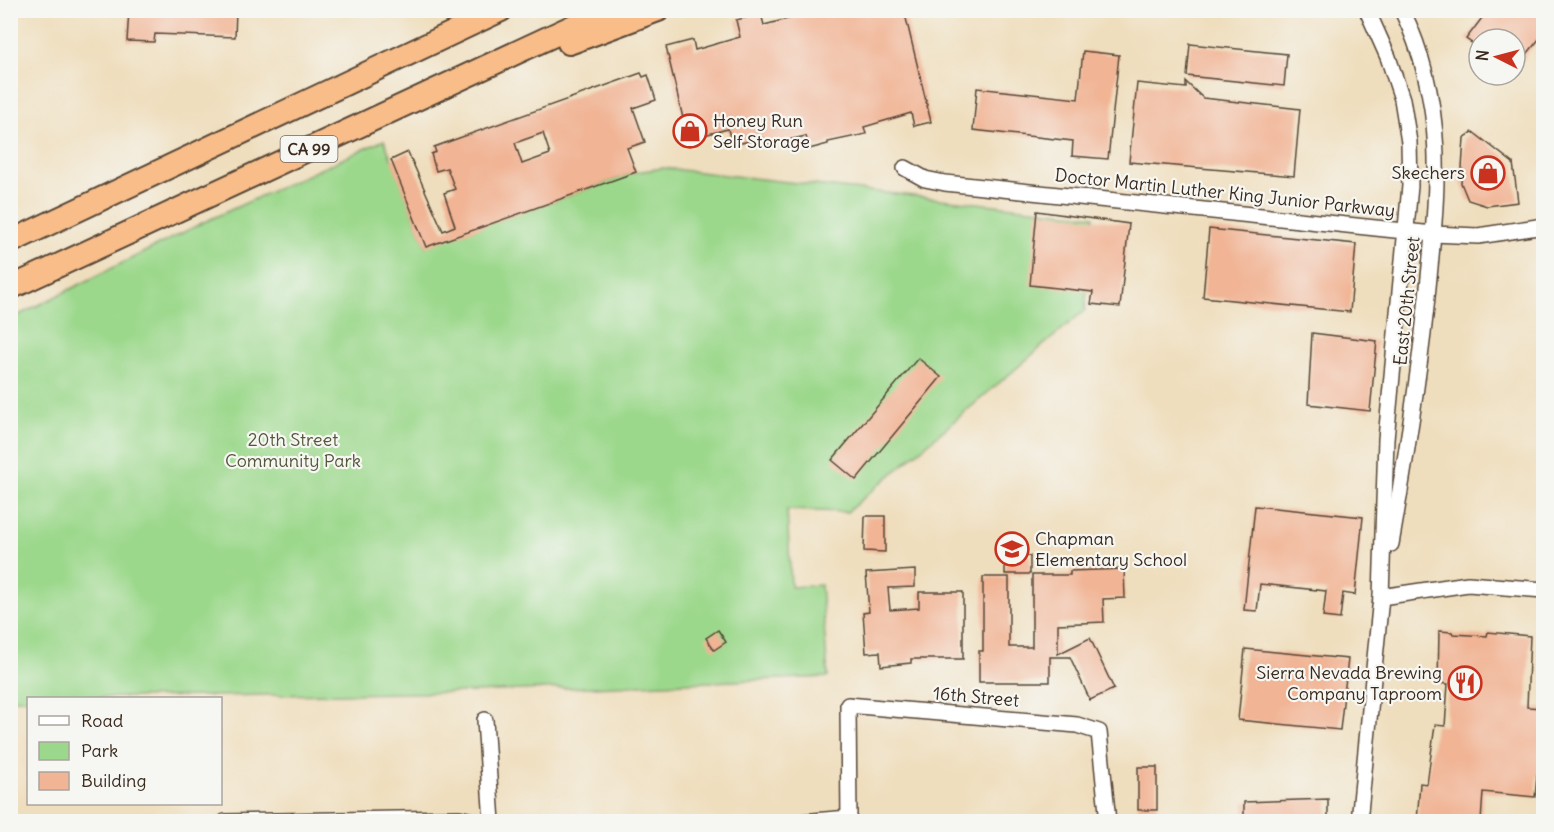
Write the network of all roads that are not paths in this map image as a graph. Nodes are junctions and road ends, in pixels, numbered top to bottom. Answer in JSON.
{"nodes":[{"id":1,"x":501,"y":10,"type":"edge"},
{"id":2,"x":608,"y":10,"type":"edge"},
{"id":3,"x":658,"y":10,"type":"edge"},
{"id":4,"x":1366,"y":10,"type":"edge"},
{"id":5,"x":1402,"y":10,"type":"edge"},
{"id":6,"x":501,"y":60,"type":"junction"},
{"id":7,"x":905,"y":168,"type":"dead end"},
{"id":8,"x":1544,"y":225,"type":"edge"},
{"id":9,"x":1407,"y":231,"type":"junction"},
{"id":10,"x":1433,"y":234,"type":"junction"},
{"id":11,"x":10,"y":242,"type":"edge"},
{"id":12,"x":10,"y":288,"type":"edge"},
{"id":13,"x":1544,"y":590,"type":"edge"},
{"id":14,"x":1381,"y":597,"type":"junction"},
{"id":15,"x":485,"y":720,"type":"dead end"},
{"id":16,"x":849,"y":820,"type":"edge"},
{"id":17,"x":296,"y":821,"type":"edge"},
{"id":18,"x":225,"y":822,"type":"edge"},
{"id":19,"x":477,"y":822,"type":"edge"},
{"id":20,"x":492,"y":822,"type":"edge"},
{"id":21,"x":801,"y":822,"type":"edge"},
{"id":22,"x":1108,"y":822,"type":"edge"},
{"id":23,"x":1359,"y":822,"type":"edge"}],
"edges":[{"from":1,"to":11,"type":"highway","number":"CA 99"},
{"from":2,"to":6,"type":"highway","number":"CA 99"},
{"from":3,"to":6,"type":"highway"},
{"from":4,"to":9,"type":"street","name":"East 20th Street"},
{"from":5,"to":10,"type":"street","name":"East 20th Street"},
{"from":6,"to":12,"type":"highway","number":"CA 99"},
{"from":7,"to":9,"type":"street","name":"Doctor Martin Luther King Junior Parkway"},
{"from":8,"to":10,"type":"street","name":"Doctor Martin Luther King Junior Parkway"},
{"from":9,"to":10,"type":"street","name":"Doctor Martin Luther King Junior Parkway"},
{"from":9,"to":14,"type":"street","name":"East 20th Street"},
{"from":10,"to":14,"type":"street","name":"East 20th Street"},
{"from":13,"to":14,"type":"street"},
{"from":14,"to":23,"type":"street","name":"East 20th Street"},
{"from":15,"to":20,"type":"street"},
{"from":16,"to":21,"type":"street"},
{"from":16,"to":22,"type":"street","name":"16th Street"},
{"from":17,"to":18,"type":"street"},
{"from":17,"to":19,"type":"street"}]}
